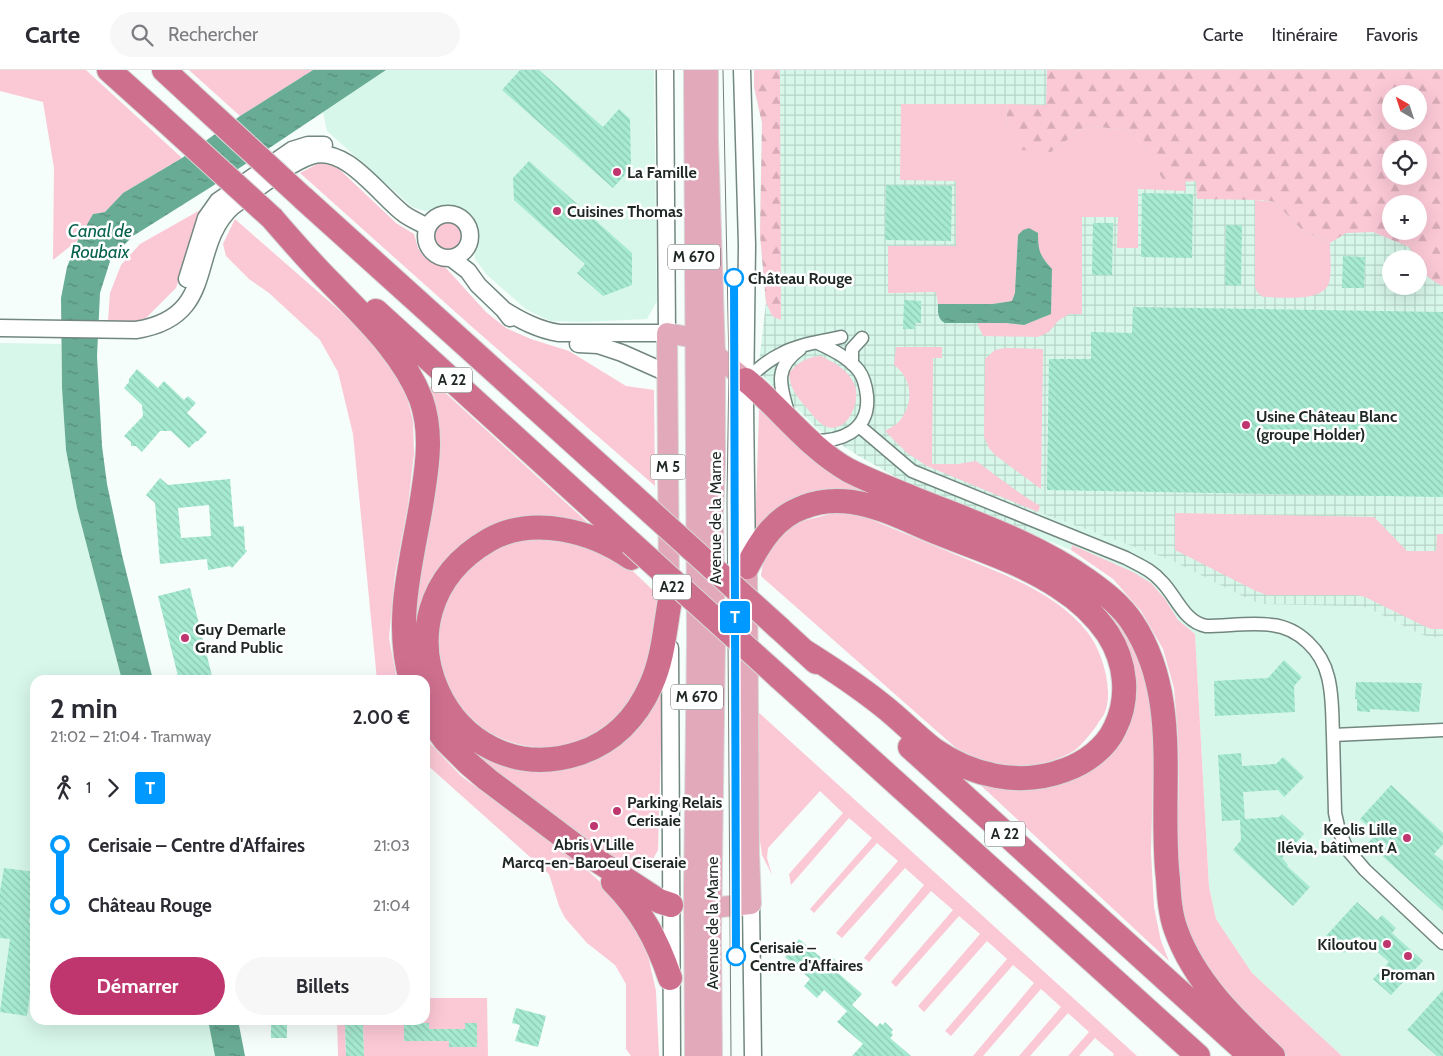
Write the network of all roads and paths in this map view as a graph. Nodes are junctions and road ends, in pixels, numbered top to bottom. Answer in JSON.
{"nodes":[{"id":1,"x":109,"y":70,"type":"edge"},
{"id":2,"x":164,"y":70,"type":"edge"},
{"id":3,"x":665,"y":70,"type":"edge"},
{"id":4,"x":694,"y":70,"type":"edge"},
{"id":5,"x":708,"y":70,"type":"edge"},
{"id":6,"x":742,"y":70,"type":"edge"},
{"id":7,"x":272,"y":218,"type":"junction"},
{"id":8,"x":428,"y":227,"type":"junction"},
{"id":9,"x":458,"y":254,"type":"junction"},
{"id":10,"x":504,"y":310,"type":"junction"},
{"id":11,"x":0,"y":328,"type":"edge"},
{"id":12,"x":667,"y":333,"type":"junction"},
{"id":13,"x":841,"y":337,"type":"dead end"},
{"id":14,"x":695,"y":338,"type":"junction"},
{"id":15,"x":862,"y":338,"type":"dead end"},
{"id":16,"x":812,"y":344,"type":"junction"},
{"id":17,"x":715,"y":354,"type":"junction"},
{"id":18,"x":852,"y":364,"type":"junction"},
{"id":19,"x":668,"y":373,"type":"junction"},
{"id":20,"x":746,"y":380,"type":"junction"},
{"id":21,"x":790,"y":421,"type":"junction"},
{"id":22,"x":859,"y":426,"type":"junction"},
{"id":23,"x":810,"y":440,"type":"junction"},
{"id":24,"x":631,"y":550,"type":"junction"},
{"id":25,"x":747,"y":567,"type":"junction"},
{"id":26,"x":670,"y":600,"type":"junction"},
{"id":27,"x":712,"y":616,"type":"joint"},
{"id":28,"x":804,"y":651,"type":"junction"},
{"id":29,"x":410,"y":675,"type":"edge"},
{"id":30,"x":430,"y":719,"type":"edge"},
{"id":31,"x":1443,"y":730,"type":"edge"},
{"id":32,"x":1333,"y":735,"type":"junction"},
{"id":33,"x":581,"y":850,"type":"junction"},
{"id":34,"x":751,"y":904,"type":"junction"},
{"id":35,"x":670,"y":905,"type":"junction"},
{"id":36,"x":703,"y":909,"type":"junction"},
{"id":37,"x":1443,"y":943,"type":"edge"},
{"id":38,"x":670,"y":978,"type":"junction"},
{"id":39,"x":672,"y":1056,"type":"edge"},
{"id":40,"x":694,"y":1056,"type":"edge"},
{"id":41,"x":712,"y":1056,"type":"edge"},
{"id":42,"x":753,"y":1056,"type":"edge"},
{"id":43,"x":1198,"y":1056,"type":"edge"},
{"id":44,"x":1250,"y":1056,"type":"edge"},
{"id":45,"x":1273,"y":1056,"type":"edge"}],
"edges":[{"from":1,"to":7,"type":"highway","number":"A 22","bridge":true},
{"from":2,"to":28,"type":"highway","number":"A 22","bridge":true},
{"from":3,"to":12,"type":"street","number":"M 5"},
{"from":4,"to":14,"type":"main road","name":"Avenue de la Marne","number":"M 670"},
{"from":5,"to":17,"type":"main road","name":"Avenue de la Marne","number":"M 670"},
{"from":6,"to":20,"type":"street","name":"Avenue de la Marne"},
{"from":7,"to":24,"type":"highway","number":"A 22"},
{"from":7,"to":29,"type":"highway"},
{"from":8,"to":9,"type":"street"},
{"from":8,"to":9,"type":"street"},
{"from":8,"to":11,"type":"street"},
{"from":9,"to":10,"type":"street"},
{"from":10,"to":12,"type":"street"},
{"from":10,"to":19,"type":"street"},
{"from":12,"to":14,"type":"main road"},
{"from":12,"to":19,"type":"main road","number":"M 5"},
{"from":13,"to":16,"type":"street"},
{"from":14,"to":17,"type":"main road"},
{"from":14,"to":36,"type":"main road","name":"Avenue de la Marne","number":"M 670"},
{"from":15,"to":18,"type":"street"},
{"from":16,"to":18,"type":"street"},
{"from":16,"to":20,"type":"street"},
{"from":16,"to":21,"type":"street"},
{"from":17,"to":20,"type":"main road"},
{"from":17,"to":36,"type":"main road","name":"Avenue de la Marne","number":"M 670"},
{"from":18,"to":22,"type":"street"},
{"from":19,"to":26,"type":"main road","number":"M 5"},
{"from":20,"to":21,"type":"highway"},
{"from":20,"to":25,"type":"street","name":"Avenue de la Marne"},
{"from":21,"to":23,"type":"highway"},
{"from":22,"to":23,"type":"street"},
{"from":22,"to":32,"type":"street"},
{"from":23,"to":45,"type":"highway"},
{"from":24,"to":26,"type":"highway"},
{"from":24,"to":27,"type":"highway","number":"A22","bridge":true},
{"from":25,"to":28,"type":"highway"},
{"from":25,"to":34,"type":"main road","name":"Avenue de la Marne"},
{"from":26,"to":35,"type":"street","number":"M 5"},
{"from":27,"to":43,"type":"highway","number":"A 22","bridge":true},
{"from":28,"to":44,"type":"highway","number":"A 22"},
{"from":30,"to":33,"type":"highway"},
{"from":31,"to":32,"type":"street"},
{"from":32,"to":37,"type":"street"},
{"from":33,"to":35,"type":"highway"},
{"from":33,"to":38,"type":"highway"},
{"from":34,"to":36,"type":"main road"},
{"from":34,"to":42,"type":"street","name":"Avenue de la Marne"},
{"from":35,"to":36,"type":"main road"},
{"from":35,"to":38,"type":"street","number":"M 5"},
{"from":36,"to":40,"type":"main road","name":"Avenue de la Marne","number":"M 670"},
{"from":36,"to":41,"type":"main road","name":"Avenue de la Marne","number":"M 670"},
{"from":38,"to":39,"type":"street","number":"M 5"}]}
